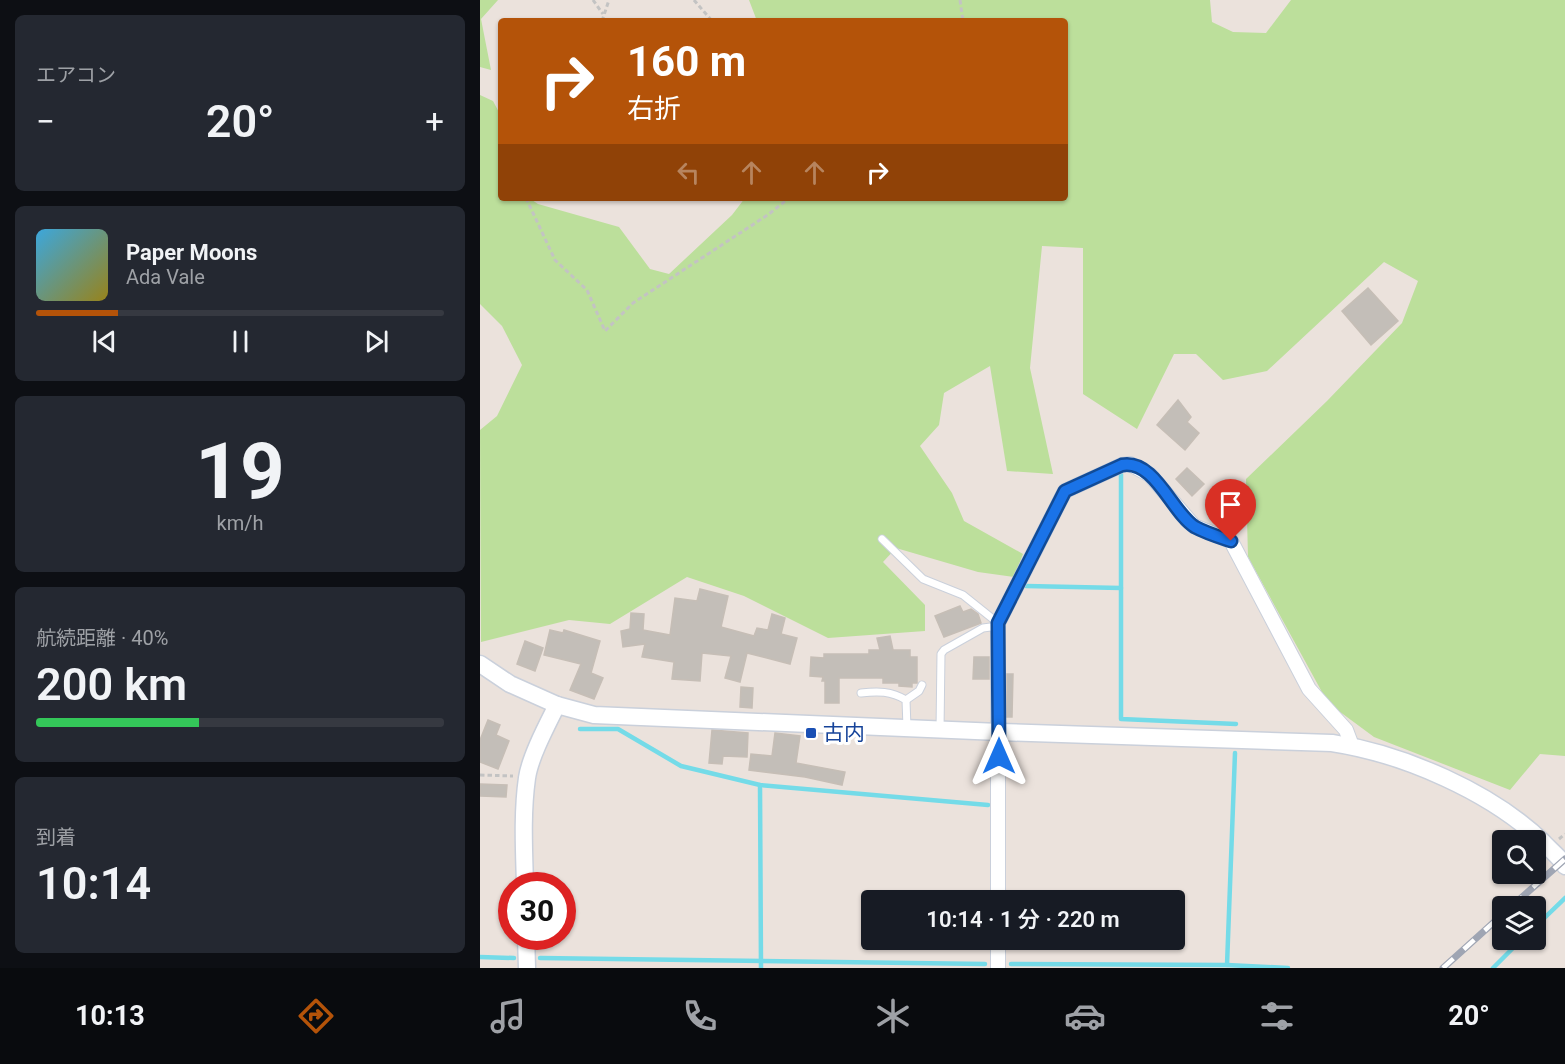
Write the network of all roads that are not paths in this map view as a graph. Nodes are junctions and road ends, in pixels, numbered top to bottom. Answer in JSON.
{"nodes":[{"id":1,"x":882,"y":539,"type":"dead end"},
{"id":2,"x":998,"y":624,"type":"junction"},
{"id":3,"x":480,"y":664,"type":"edge"},
{"id":4,"x":922,"y":685,"type":"dead end"},
{"id":5,"x":861,"y":693,"type":"dead end"},
{"id":6,"x":906,"y":700,"type":"junction"},
{"id":7,"x":557,"y":705,"type":"junction"},
{"id":8,"x":907,"y":729,"type":"junction"},
{"id":9,"x":940,"y":730,"type":"junction"},
{"id":10,"x":999,"y":732,"type":"junction"},
{"id":11,"x":1352,"y":746,"type":"junction"},
{"id":12,"x":1565,"y":866,"type":"edge"},
{"id":13,"x":525,"y":872,"type":"edge"},
{"id":14,"x":998,"y":890,"type":"edge"},
{"id":15,"x":526,"y":950,"type":"edge"},
{"id":16,"x":998,"y":950,"type":"edge"},
{"id":17,"x":527,"y":968,"type":"edge"},
{"id":18,"x":998,"y":968,"type":"edge"}],
"edges":[{"from":1,"to":2,"type":"lane"},
{"from":2,"to":9,"type":"lane"},
{"from":2,"to":10,"type":"street"},
{"from":2,"to":11,"type":"street"},
{"from":3,"to":7,"type":"street"},
{"from":4,"to":6,"type":"lane"},
{"from":5,"to":6,"type":"lane"},
{"from":6,"to":8,"type":"lane"},
{"from":7,"to":8,"type":"street"},
{"from":7,"to":13,"type":"street"},
{"from":8,"to":9,"type":"street"},
{"from":9,"to":10,"type":"street"},
{"from":10,"to":11,"type":"street"},
{"from":10,"to":14,"type":"street"},
{"from":11,"to":12,"type":"street"},
{"from":15,"to":17,"type":"street"},
{"from":16,"to":18,"type":"street"}]}
